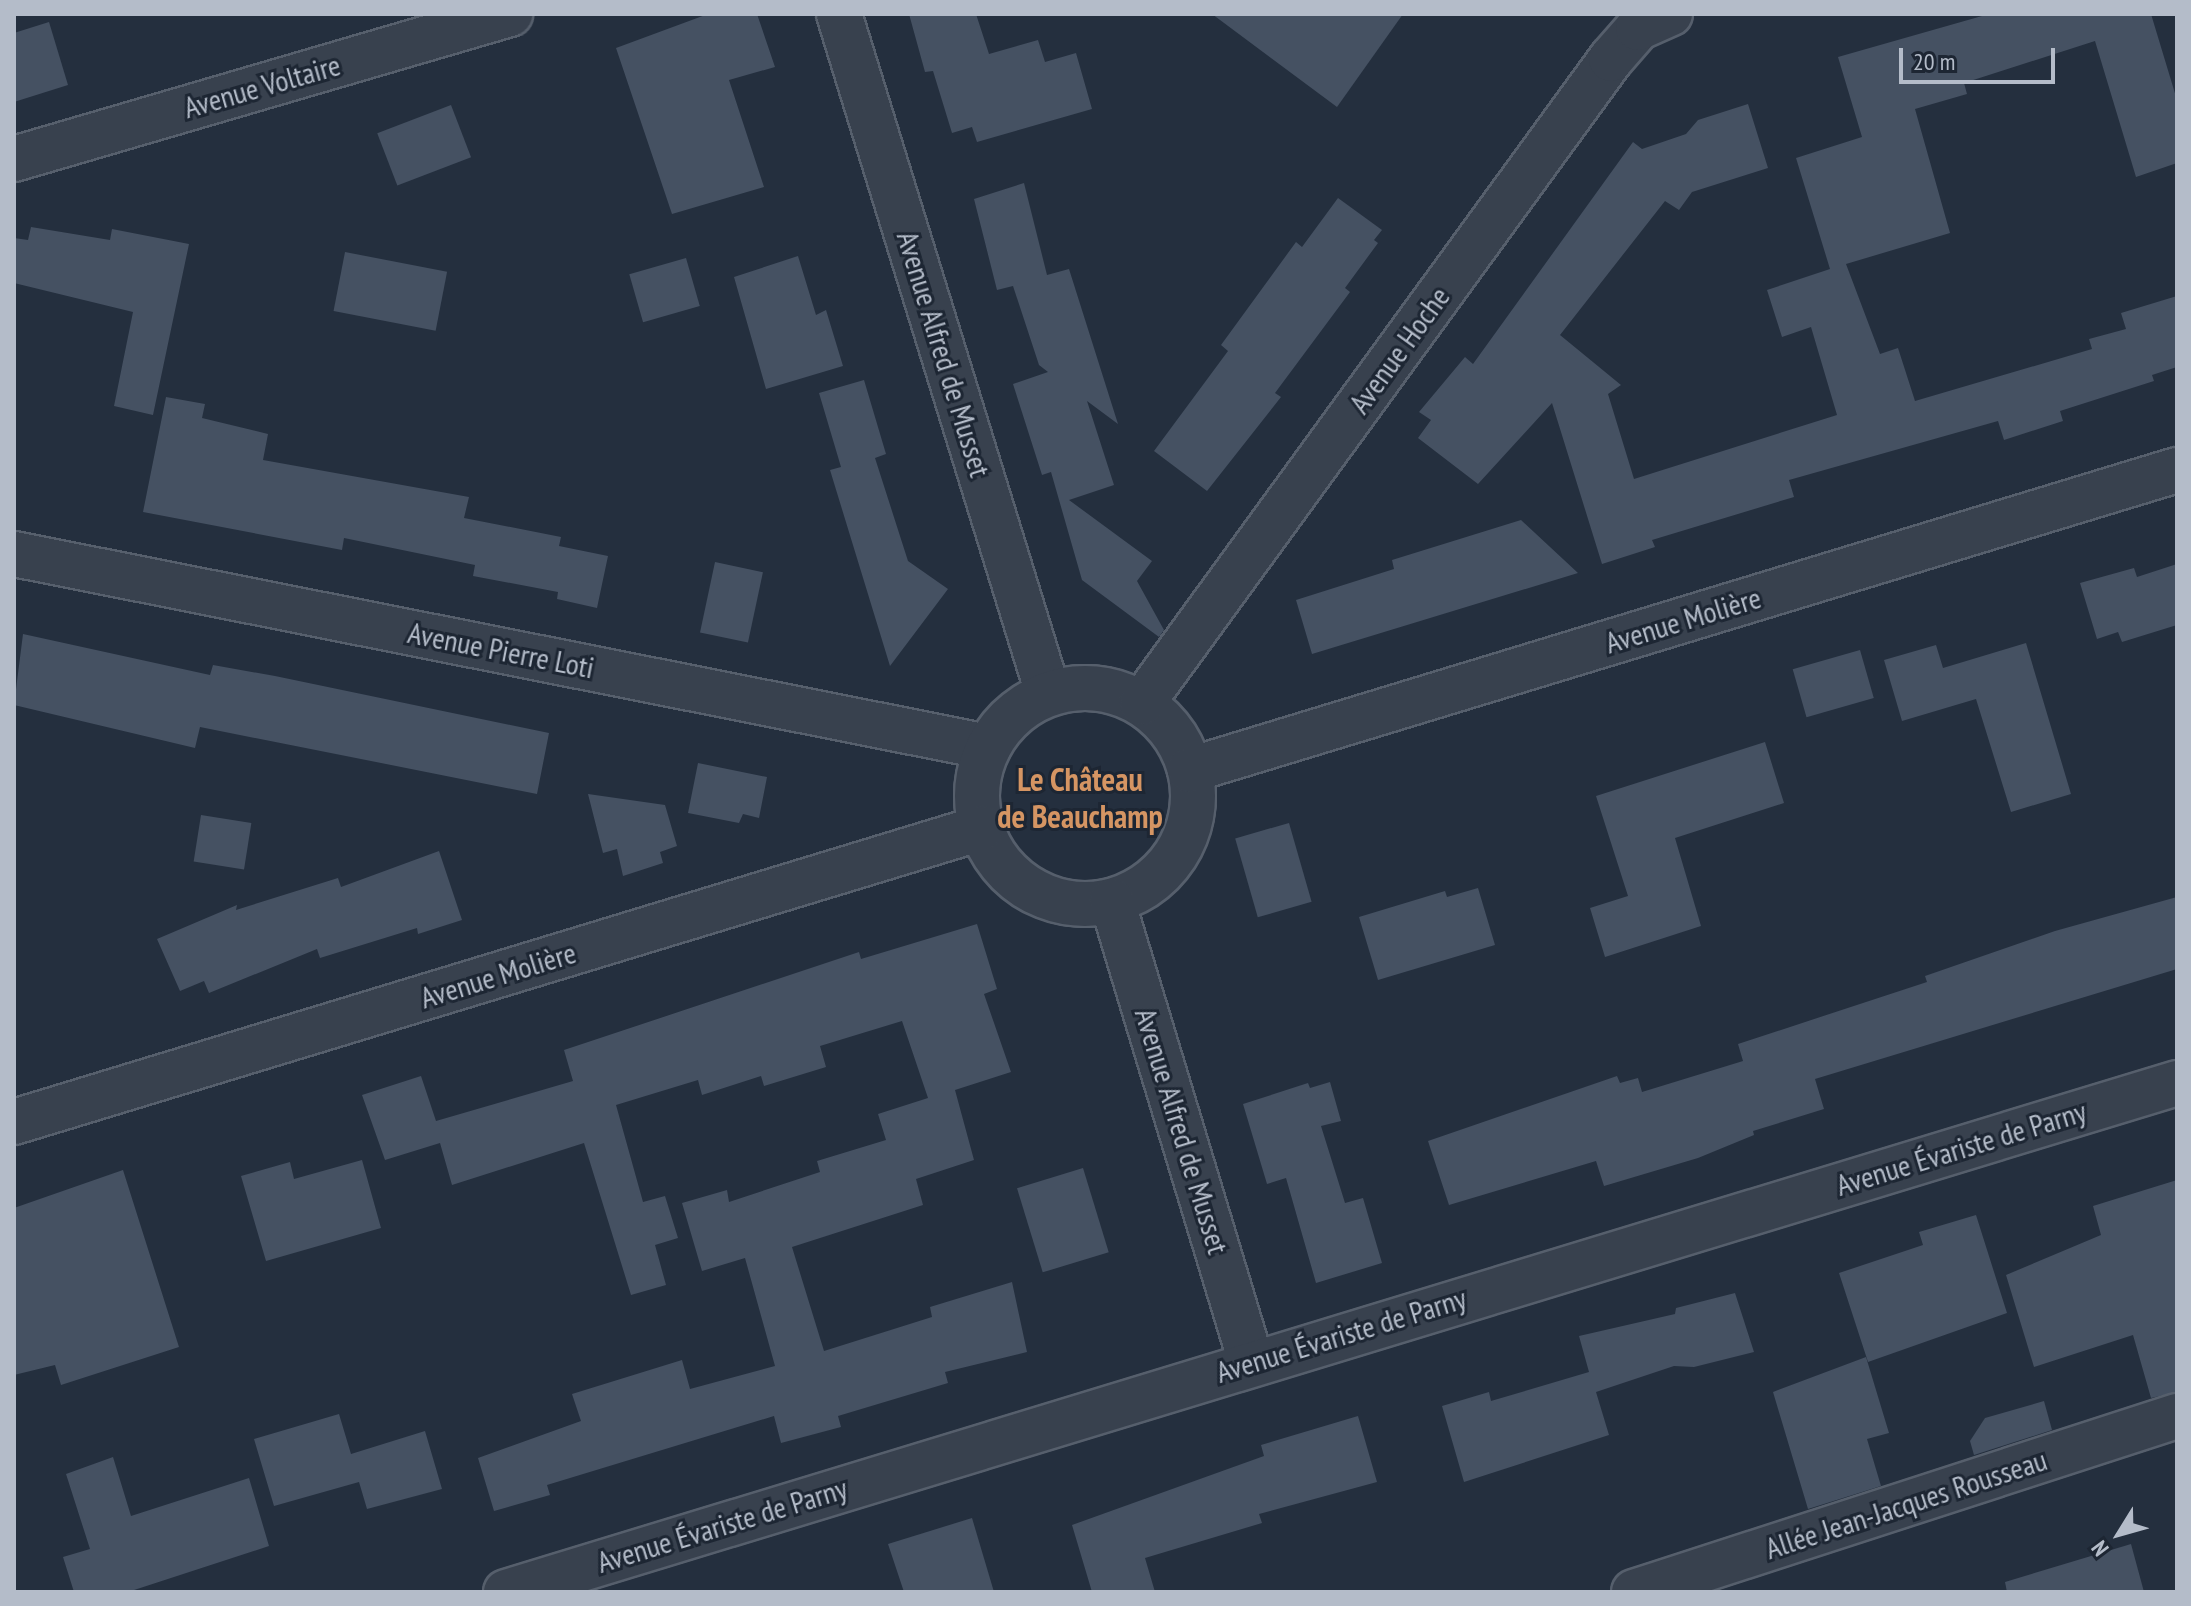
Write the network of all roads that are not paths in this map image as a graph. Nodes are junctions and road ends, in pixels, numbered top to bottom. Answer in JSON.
{"nodes":[{"id":1,"x":510,"y":14,"type":"edge"},
{"id":2,"x":839,"y":14,"type":"edge"},
{"id":3,"x":1670,"y":14,"type":"edge"},
{"id":4,"x":403,"y":30,"type":"edge"},
{"id":5,"x":14,"y":159,"type":"edge"},
{"id":6,"x":2177,"y":470,"type":"edge"},
{"id":7,"x":14,"y":554,"type":"edge"},
{"id":8,"x":1048,"y":693,"type":"junction"},
{"id":9,"x":1142,"y":703,"type":"junction"},
{"id":10,"x":988,"y":747,"type":"junction"},
{"id":11,"x":1190,"y":770,"type":"junction"},
{"id":12,"x":981,"y":828,"type":"junction"},
{"id":13,"x":1112,"y":901,"type":"junction"},
{"id":14,"x":2177,"y":1083,"type":"edge"},
{"id":15,"x":14,"y":1122,"type":"edge"},
{"id":16,"x":1251,"y":1362,"type":"junction"},
{"id":17,"x":2177,"y":1416,"type":"edge"},
{"id":18,"x":506,"y":1592,"type":"edge"},
{"id":19,"x":1634,"y":1592,"type":"edge"}],
"edges":[{"from":1,"to":4,"type":"street","name":"Avenue Voltaire"},
{"from":2,"to":8,"type":"street","name":"Avenue Alfred de Musset"},
{"from":3,"to":9,"type":"street","name":"Avenue Hoche"},
{"from":4,"to":5,"type":"street","name":"Avenue Voltaire"},
{"from":6,"to":11,"type":"street","name":"Avenue Molière"},
{"from":7,"to":10,"type":"street","name":"Avenue Pierre Loti"},
{"from":8,"to":9,"type":"street"},
{"from":8,"to":10,"type":"street"},
{"from":9,"to":11,"type":"street"},
{"from":10,"to":12,"type":"street"},
{"from":11,"to":13,"type":"street"},
{"from":12,"to":13,"type":"street"},
{"from":12,"to":15,"type":"street","name":"Avenue Molière"},
{"from":13,"to":16,"type":"street","name":"Avenue Alfred de Musset"},
{"from":14,"to":16,"type":"street","name":"Avenue Évariste de Parny"},
{"from":16,"to":18,"type":"street","name":"Avenue Évariste de Parny"},
{"from":17,"to":19,"type":"street","name":"Allée Jean-Jacques Rousseau"}]}
